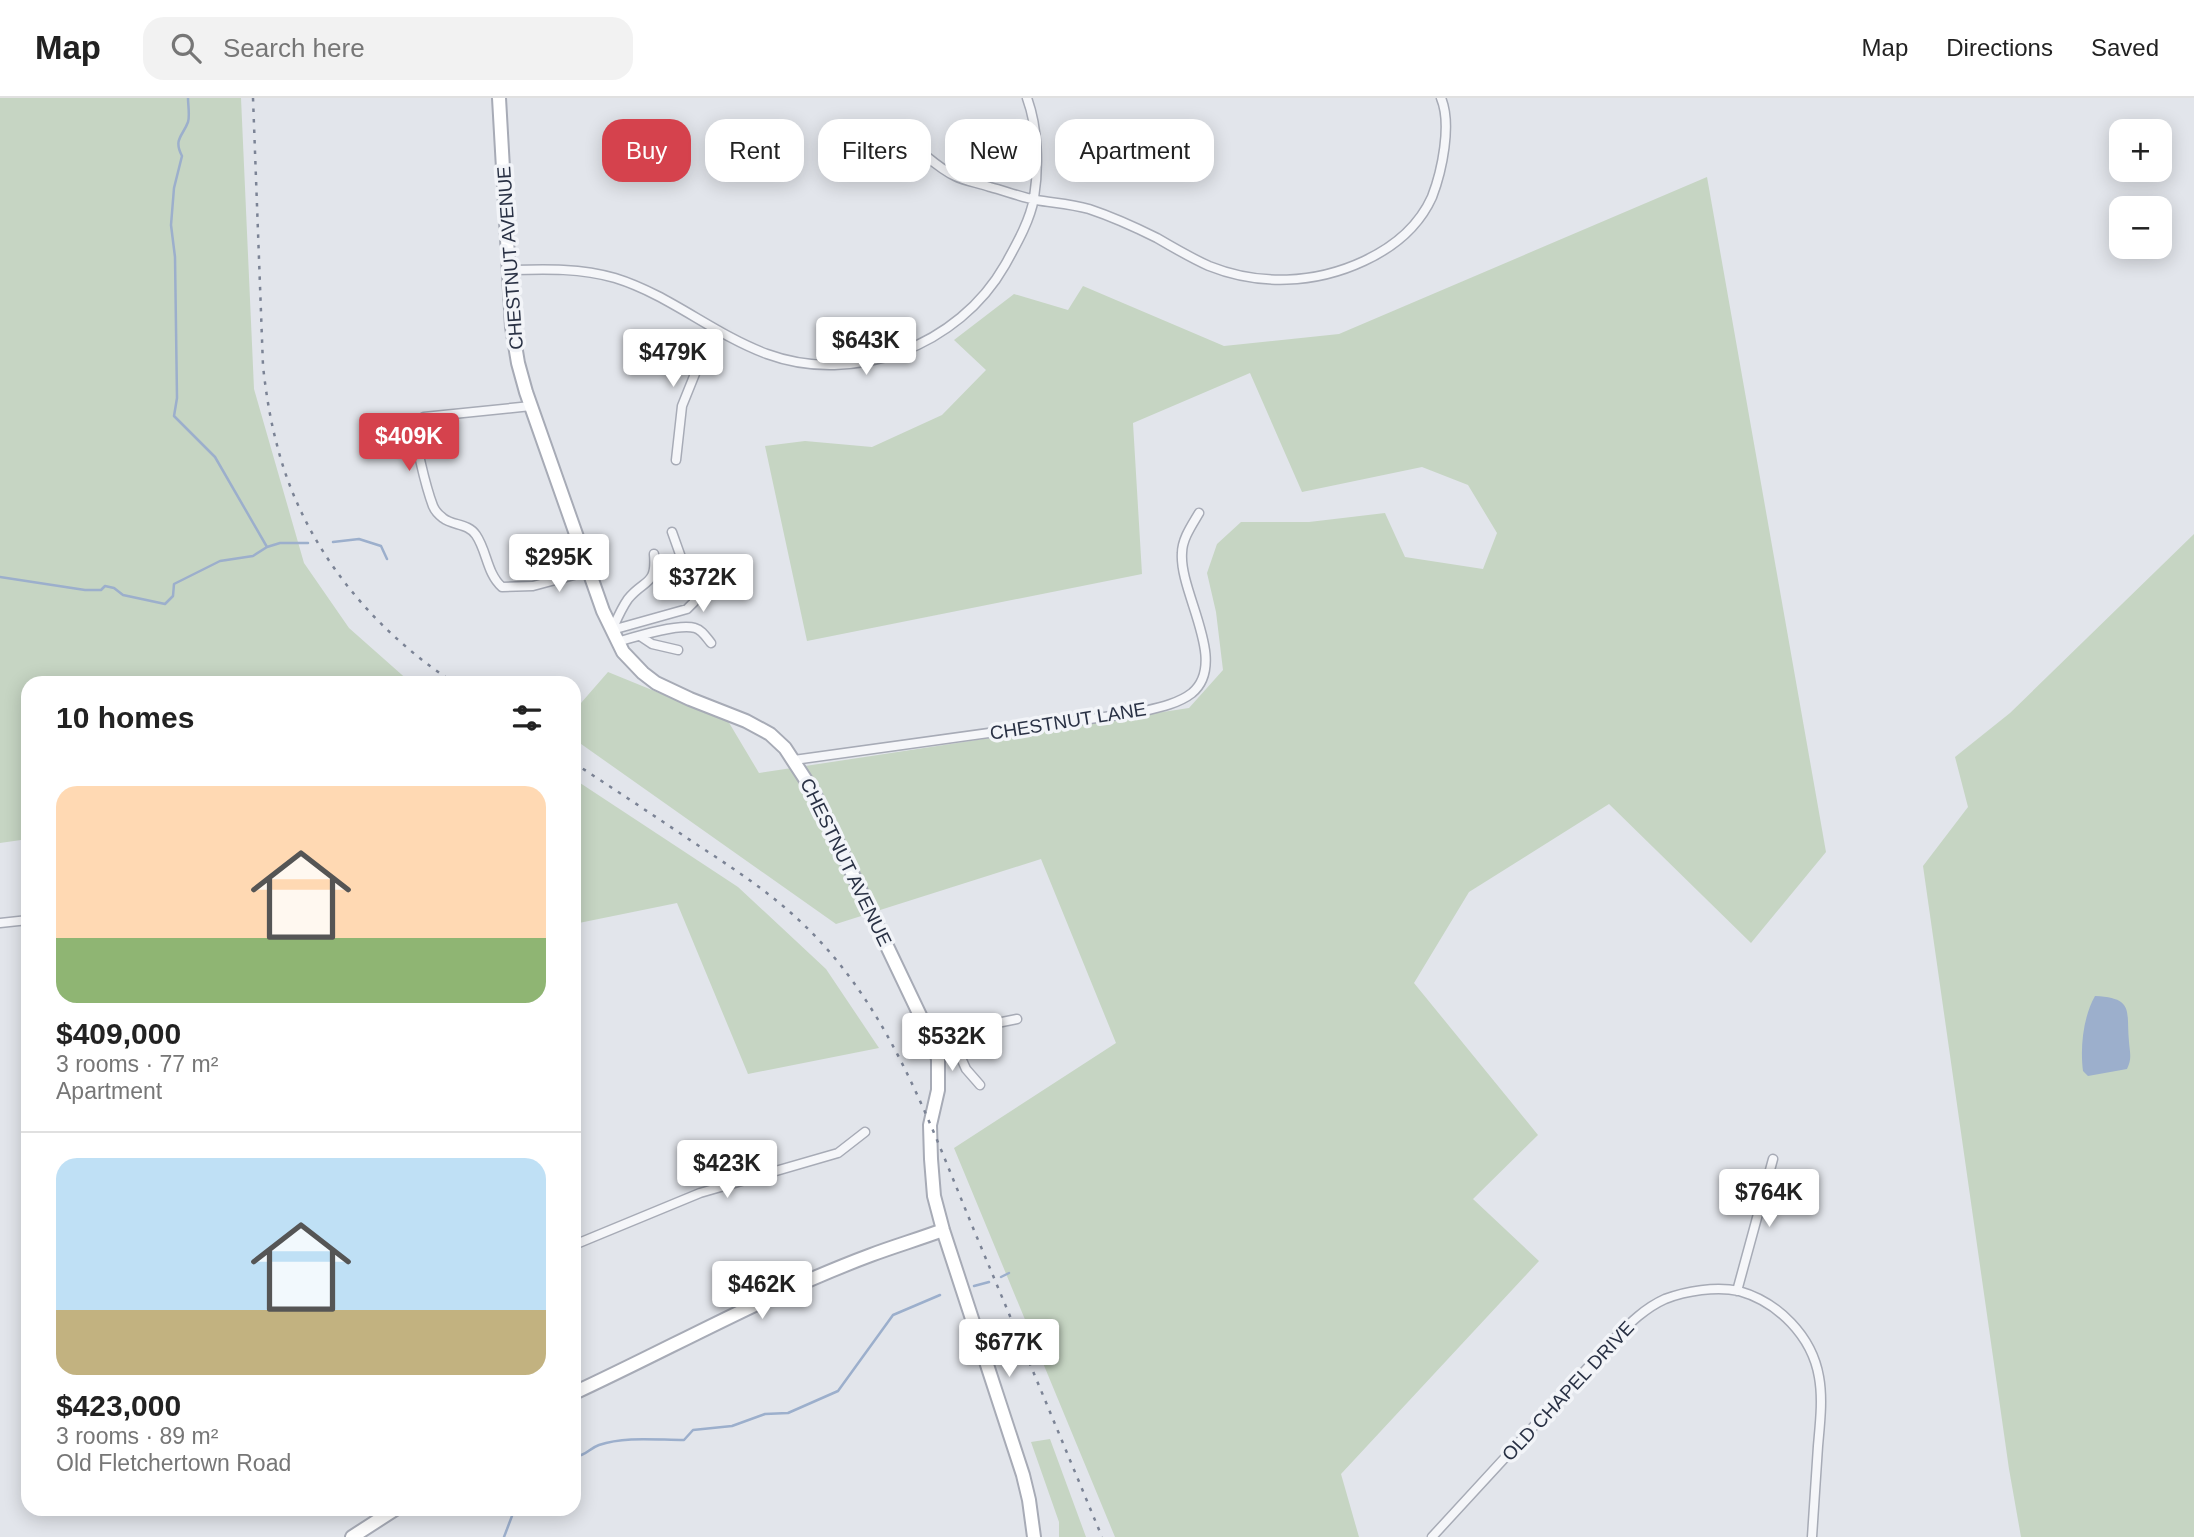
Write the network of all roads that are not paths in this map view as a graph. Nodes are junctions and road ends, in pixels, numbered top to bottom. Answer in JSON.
{"nodes":[{"id":1,"x":499,"y":98,"type":"edge"},
{"id":2,"x":1027,"y":98,"type":"edge"},
{"id":3,"x":1441,"y":98,"type":"edge"},
{"id":4,"x":931,"y":159,"type":"edge"},
{"id":5,"x":1034,"y":199,"type":"junction"},
{"id":6,"x":510,"y":270,"type":"junction"},
{"id":7,"x":713,"y":329,"type":"junction"},
{"id":8,"x":531,"y":406,"type":"junction"},
{"id":9,"x":676,"y":460,"type":"dead end"},
{"id":10,"x":1199,"y":513,"type":"dead end"},
{"id":11,"x":672,"y":532,"type":"dead end"},
{"id":12,"x":654,"y":554,"type":"dead end"},
{"id":13,"x":589,"y":571,"type":"junction"},
{"id":14,"x":614,"y":636,"type":"junction"},
{"id":15,"x":640,"y":636,"type":"junction"},
{"id":16,"x":711,"y":643,"type":"dead end"},
{"id":17,"x":678,"y":650,"type":"dead end"},
{"id":18,"x":794,"y":760,"type":"junction"},
{"id":19,"x":21,"y":921,"type":"edge"},
{"id":20,"x":0,"y":923,"type":"edge"},
{"id":21,"x":1017,"y":1019,"type":"dead end"},
{"id":22,"x":953,"y":1040,"type":"junction"},
{"id":23,"x":936,"y":1049,"type":"junction"},
{"id":24,"x":980,"y":1085,"type":"dead end"},
{"id":25,"x":865,"y":1132,"type":"dead end"},
{"id":26,"x":1773,"y":1158,"type":"dead end"},
{"id":27,"x":943,"y":1230,"type":"junction"},
{"id":28,"x":581,"y":1242,"type":"edge"},
{"id":29,"x":1738,"y":1291,"type":"junction"},
{"id":30,"x":581,"y":1390,"type":"edge"},
{"id":31,"x":378,"y":1516,"type":"edge"},
{"id":32,"x":352,"y":1537,"type":"edge"},
{"id":33,"x":1034,"y":1537,"type":"edge"},
{"id":34,"x":1432,"y":1537,"type":"edge"},
{"id":35,"x":1812,"y":1537,"type":"edge"}],
"edges":[{"from":1,"to":6,"type":"street","name":"CHESTNUT AVENUE"},
{"from":2,"to":5,"type":"street"},
{"from":3,"to":5,"type":"street"},
{"from":4,"to":5,"type":"street"},
{"from":5,"to":7,"type":"street"},
{"from":6,"to":7,"type":"street"},
{"from":6,"to":8,"type":"street","name":"CHESTNUT AVENUE"},
{"from":7,"to":9,"type":"street"},
{"from":8,"to":13,"type":"street","name":"CHESTNUT AVENUE"},
{"from":8,"to":13,"type":"street"},
{"from":10,"to":18,"type":"street","name":"CHESTNUT LANE"},
{"from":11,"to":14,"type":"street"},
{"from":12,"to":14,"type":"street"},
{"from":13,"to":14,"type":"street","name":"CHESTNUT AVENUE"},
{"from":14,"to":15,"type":"street"},
{"from":14,"to":18,"type":"street","name":"CHESTNUT AVENUE"},
{"from":15,"to":16,"type":"street"},
{"from":15,"to":17,"type":"street"},
{"from":18,"to":23,"type":"street","name":"CHESTNUT AVENUE"},
{"from":19,"to":20,"type":"street"},
{"from":21,"to":22,"type":"street"},
{"from":22,"to":23,"type":"street"},
{"from":22,"to":24,"type":"street"},
{"from":23,"to":27,"type":"street","name":"CHESTNUT AVENUE"},
{"from":25,"to":28,"type":"street"},
{"from":26,"to":29,"type":"street"},
{"from":27,"to":30,"type":"street"},
{"from":27,"to":33,"type":"street","name":"CHESTNUT AVENUE"},
{"from":29,"to":34,"type":"street","name":"OLD CHAPEL DRIVE"},
{"from":29,"to":35,"type":"street","name":"OLD CHAPEL DRIVE"},
{"from":31,"to":32,"type":"street"}]}
